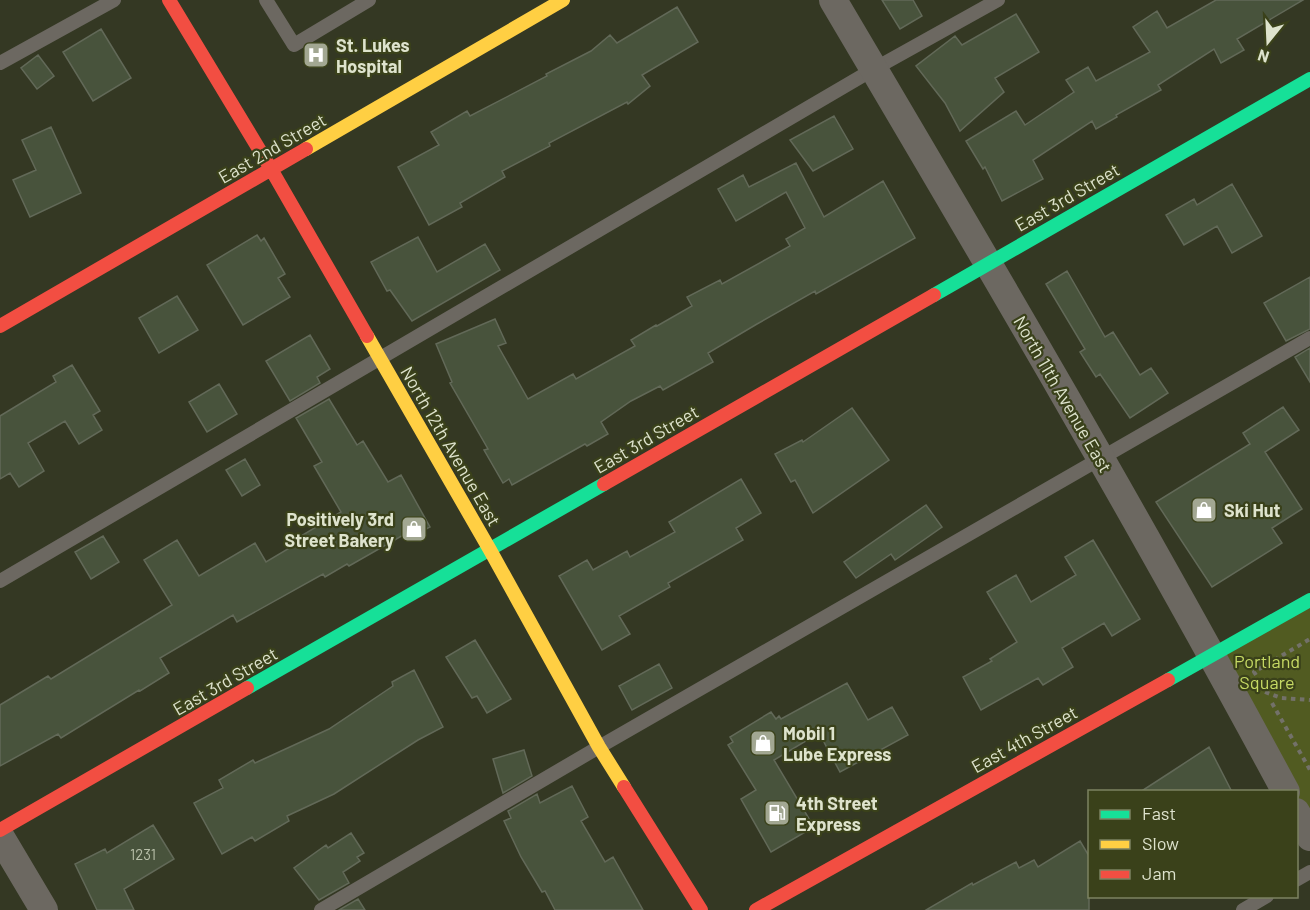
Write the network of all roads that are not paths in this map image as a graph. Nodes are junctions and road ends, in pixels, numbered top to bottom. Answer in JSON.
{"nodes":[{"id":1,"x":114,"y":0,"type":"edge"},
{"id":2,"x":169,"y":0,"type":"edge"},
{"id":3,"x":266,"y":0,"type":"edge"},
{"id":4,"x":369,"y":0,"type":"edge"},
{"id":5,"x":563,"y":0,"type":"edge"},
{"id":6,"x":833,"y":0,"type":"edge"},
{"id":7,"x":998,"y":0,"type":"edge"},
{"id":8,"x":0,"y":63,"type":"edge"},
{"id":9,"x":874,"y":69,"type":"junction"},
{"id":10,"x":1310,"y":79,"type":"edge"},
{"id":11,"x":271,"y":169,"type":"junction"},
{"id":12,"x":988,"y":263,"type":"junction"},
{"id":13,"x":0,"y":326,"type":"edge"},
{"id":14,"x":1310,"y":338,"type":"edge"},
{"id":15,"x":380,"y":358,"type":"junction"},
{"id":16,"x":1100,"y":459,"type":"junction"},
{"id":17,"x":490,"y":550,"type":"junction"},
{"id":18,"x":0,"y":581,"type":"edge"},
{"id":19,"x":1310,"y":600,"type":"edge"},
{"id":20,"x":1212,"y":655,"type":"junction"},
{"id":21,"x":599,"y":747,"type":"junction"},
{"id":22,"x":1285,"y":790,"type":"edge"},
{"id":23,"x":1298,"y":816,"type":"edge"},
{"id":24,"x":0,"y":831,"type":"edge"},
{"id":25,"x":0,"y":836,"type":"edge"},
{"id":26,"x":1310,"y":837,"type":"edge"},
{"id":27,"x":1265,"y":898,"type":"edge"},
{"id":28,"x":44,"y":910,"type":"edge"},
{"id":29,"x":321,"y":910,"type":"edge"},
{"id":30,"x":701,"y":910,"type":"edge"},
{"id":31,"x":756,"y":910,"type":"edge"},
{"id":32,"x":1243,"y":910,"type":"edge"}],
"edges":[{"from":1,"to":8,"type":"lane"},
{"from":2,"to":11,"type":"street","name":"North 12th Avenue East"},
{"from":3,"to":4,"type":"lane"},
{"from":5,"to":11,"type":"street","name":"East 2nd Street"},
{"from":6,"to":9,"type":"street","name":"North 11th Avenue East"},
{"from":7,"to":9,"type":"lane"},
{"from":9,"to":12,"type":"street","name":"North 11th Avenue East"},
{"from":9,"to":15,"type":"lane"},
{"from":10,"to":12,"type":"street","name":"East 3rd Street"},
{"from":11,"to":13,"type":"street","name":"East 2nd Street"},
{"from":11,"to":15,"type":"street","name":"North 12th Avenue East"},
{"from":12,"to":16,"type":"street","name":"North 11th Avenue East"},
{"from":12,"to":17,"type":"street","name":"East 3rd Street"},
{"from":14,"to":16,"type":"lane"},
{"from":15,"to":17,"type":"street","name":"North 12th Avenue East"},
{"from":15,"to":18,"type":"lane"},
{"from":16,"to":20,"type":"street","name":"North 11th Avenue East"},
{"from":16,"to":21,"type":"lane"},
{"from":17,"to":21,"type":"street","name":"North 12th Avenue East"},
{"from":17,"to":24,"type":"street","name":"East 3rd Street"},
{"from":19,"to":20,"type":"street","name":"East 4th Street"},
{"from":20,"to":22,"type":"street","name":"North 11th Avenue East"},
{"from":20,"to":31,"type":"street","name":"East 4th Street"},
{"from":21,"to":29,"type":"lane"},
{"from":21,"to":30,"type":"street","name":"North 12th Avenue East"},
{"from":23,"to":26,"type":"street"},
{"from":25,"to":28,"type":"street"},
{"from":27,"to":32,"type":"lane"}]}
